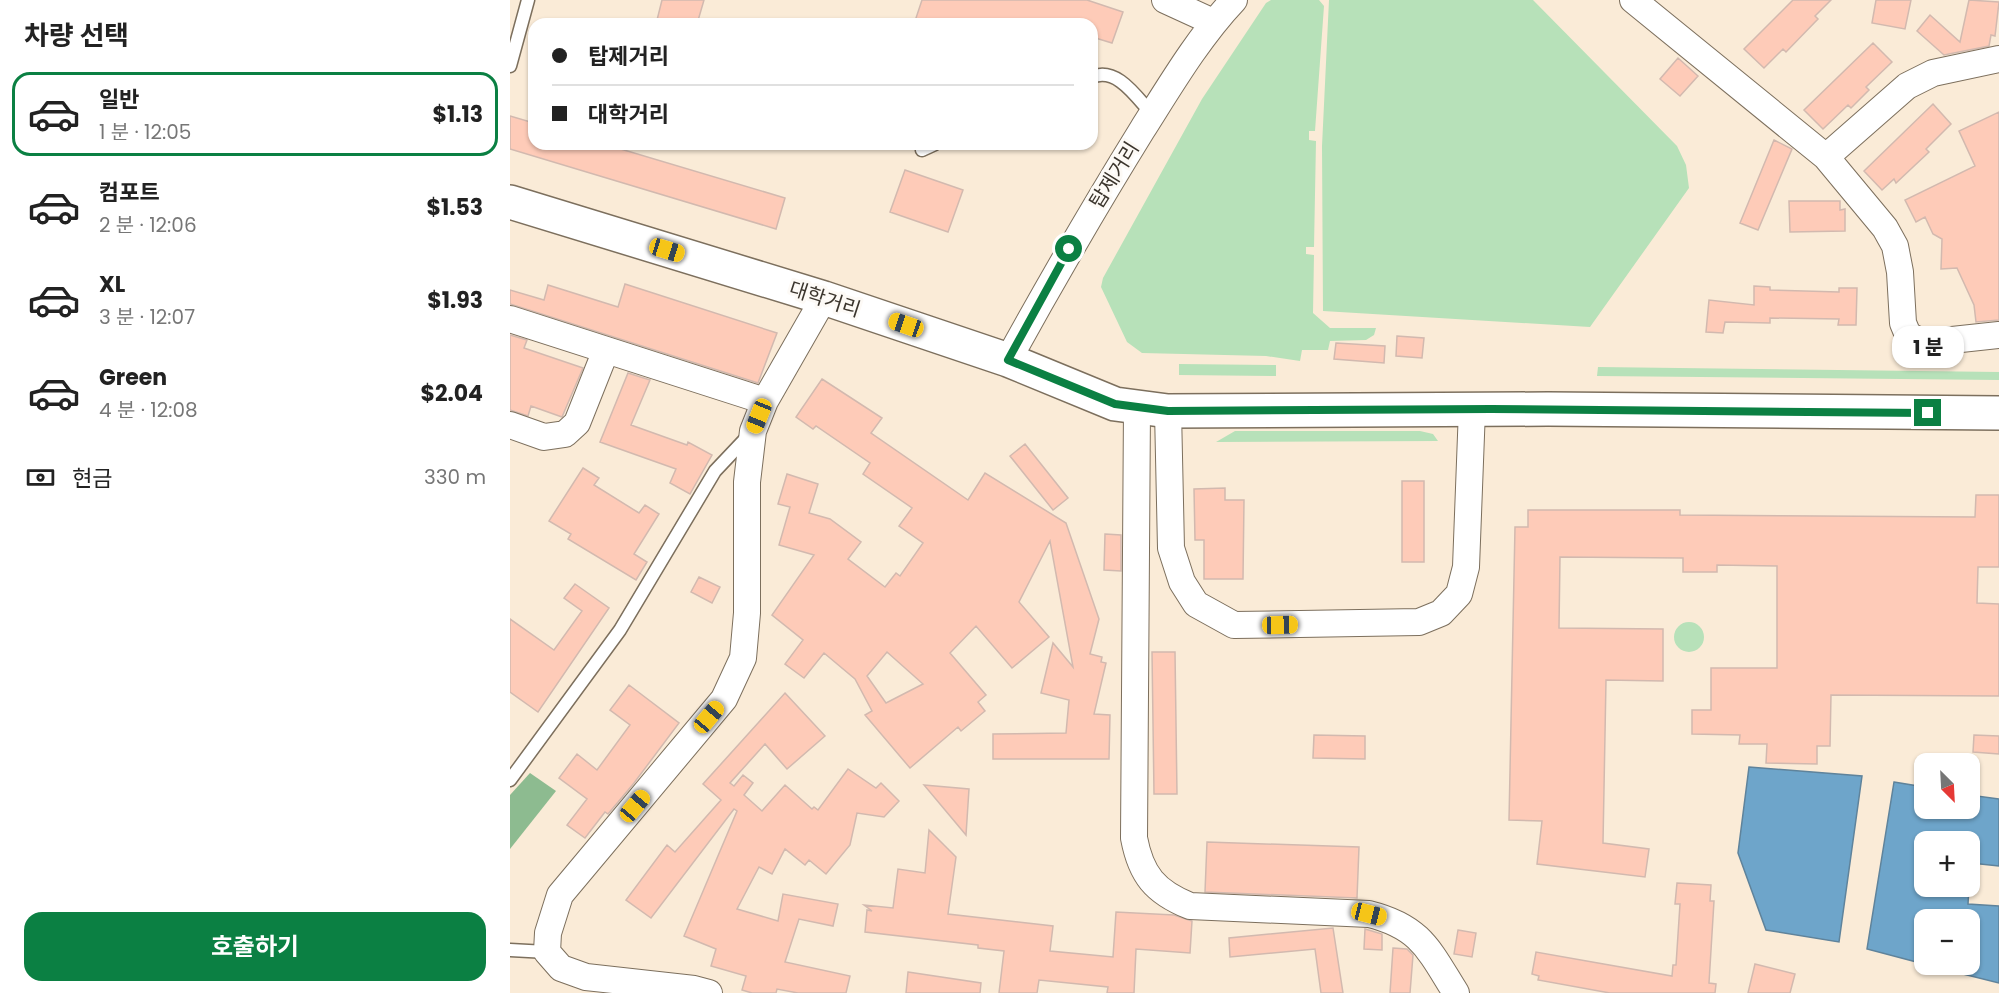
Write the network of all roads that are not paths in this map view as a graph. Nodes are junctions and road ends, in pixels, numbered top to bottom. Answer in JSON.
{"nodes":[{"id":1,"x":528,"y":0,"type":"edge"},
{"id":2,"x":1165,"y":0,"type":"edge"},
{"id":3,"x":1234,"y":0,"type":"edge"},
{"id":4,"x":1633,"y":0,"type":"edge"},
{"id":5,"x":1213,"y":22,"type":"junction"},
{"id":6,"x":1999,"y":59,"type":"edge"},
{"id":7,"x":510,"y":66,"type":"edge"},
{"id":8,"x":1098,"y":75,"type":"edge"},
{"id":9,"x":1152,"y":114,"type":"junction"},
{"id":10,"x":1826,"y":157,"type":"junction"},
{"id":11,"x":510,"y":202,"type":"edge"},
{"id":12,"x":824,"y":298,"type":"junction"},
{"id":13,"x":510,"y":320,"type":"edge"},
{"id":14,"x":1999,"y":335,"type":"edge"},
{"id":15,"x":606,"y":350,"type":"junction"},
{"id":16,"x":1008,"y":360,"type":"junction"},
{"id":17,"x":765,"y":401,"type":"junction"},
{"id":18,"x":1153,"y":409,"type":"junction"},
{"id":19,"x":1472,"y":409,"type":"junction"},
{"id":20,"x":1999,"y":413,"type":"edge"},
{"id":21,"x":510,"y":425,"type":"edge"},
{"id":22,"x":753,"y":431,"type":"junction"},
{"id":23,"x":510,"y":780,"type":"edge"},
{"id":24,"x":510,"y":950,"type":"edge"},
{"id":25,"x":547,"y":952,"type":"junction"},
{"id":26,"x":709,"y":993,"type":"edge"},
{"id":27,"x":1456,"y":993,"type":"edge"}],
"edges":[{"from":1,"to":7,"type":"lane"},
{"from":2,"to":5,"type":"street"},
{"from":3,"to":5,"type":"street","name":"탑제거리"},
{"from":4,"to":10,"type":"street"},
{"from":5,"to":9,"type":"street","name":"탑제거리"},
{"from":6,"to":10,"type":"street"},
{"from":8,"to":9,"type":"lane"},
{"from":9,"to":16,"type":"street","name":"탑제거리"},
{"from":10,"to":14,"type":"street"},
{"from":11,"to":12,"type":"main road","name":"대학거리"},
{"from":12,"to":16,"type":"main road","name":"대학거리"},
{"from":12,"to":17,"type":"street"},
{"from":13,"to":15,"type":"street"},
{"from":15,"to":17,"type":"street"},
{"from":15,"to":21,"type":"street"},
{"from":16,"to":18,"type":"main road","name":"대학거리"},
{"from":17,"to":22,"type":"street"},
{"from":18,"to":19,"type":"main road","name":"대학거리"},
{"from":18,"to":19,"type":"street"},
{"from":18,"to":27,"type":"street"},
{"from":19,"to":20,"type":"main road","name":"대학거리"},
{"from":22,"to":23,"type":"lane"},
{"from":22,"to":25,"type":"street"},
{"from":24,"to":25,"type":"lane"},
{"from":25,"to":26,"type":"street"}]}
